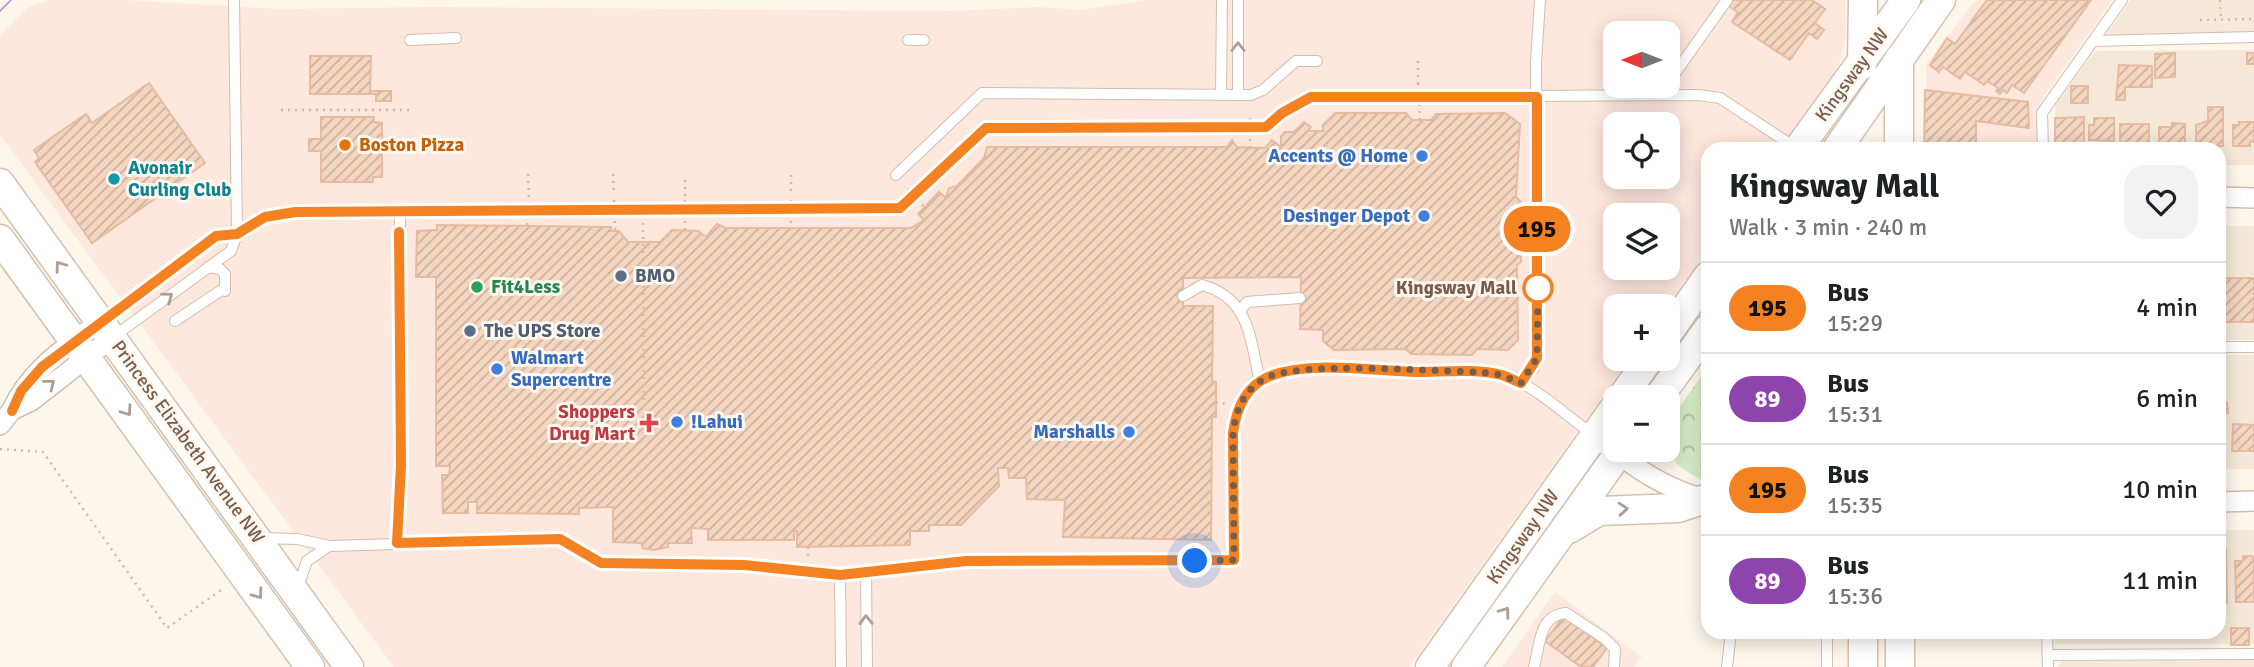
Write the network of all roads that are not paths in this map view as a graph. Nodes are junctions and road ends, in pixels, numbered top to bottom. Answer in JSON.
{"nodes":[{"id":1,"x":234,"y":0,"type":"edge"},
{"id":2,"x":1222,"y":0,"type":"edge"},
{"id":3,"x":1238,"y":0,"type":"edge"},
{"id":4,"x":1540,"y":0,"type":"edge"},
{"id":5,"x":1727,"y":0,"type":"edge"},
{"id":6,"x":1863,"y":0,"type":"edge"},
{"id":7,"x":1941,"y":0,"type":"edge"},
{"id":8,"x":2122,"y":0,"type":"edge"},
{"id":9,"x":1901,"y":3,"type":"edge"},
{"id":10,"x":2254,"y":37,"type":"edge"},
{"id":11,"x":456,"y":38,"type":"dead end"},
{"id":12,"x":410,"y":40,"type":"dead end"},
{"id":13,"x":908,"y":40,"type":"dead end"},
{"id":14,"x":924,"y":40,"type":"dead end"},
{"id":15,"x":2094,"y":41,"type":"junction"},
{"id":16,"x":1317,"y":61,"type":"dead end"},
{"id":17,"x":1899,"y":61,"type":"junction"},
{"id":18,"x":1862,"y":63,"type":"junction"},
{"id":19,"x":1680,"y":67,"type":"edge"},
{"id":20,"x":1221,"y":95,"type":"junction"},
{"id":21,"x":1238,"y":95,"type":"junction"},
{"id":22,"x":1680,"y":95,"type":"edge"},
{"id":23,"x":1603,"y":96,"type":"edge"},
{"id":24,"x":1537,"y":97,"type":"junction"},
{"id":25,"x":1863,"y":113,"type":"junction"},
{"id":26,"x":1786,"y":142,"type":"edge"},
{"id":27,"x":1802,"y":142,"type":"edge"},
{"id":28,"x":1843,"y":142,"type":"edge"},
{"id":29,"x":1863,"y":142,"type":"edge"},
{"id":30,"x":1899,"y":142,"type":"edge"},
{"id":31,"x":2043,"y":142,"type":"edge"},
{"id":32,"x":896,"y":175,"type":"dead end"},
{"id":33,"x":0,"y":183,"type":"edge"},
{"id":34,"x":2226,"y":197,"type":"edge"},
{"id":35,"x":2254,"y":198,"type":"edge"},
{"id":36,"x":400,"y":212,"type":"junction"},
{"id":37,"x":0,"y":239,"type":"edge"},
{"id":38,"x":235,"y":239,"type":"junction"},
{"id":39,"x":208,"y":267,"type":"junction"},
{"id":40,"x":1701,"y":286,"type":"edge"},
{"id":41,"x":1183,"y":296,"type":"dead end"},
{"id":42,"x":1300,"y":298,"type":"dead end"},
{"id":43,"x":1241,"y":310,"type":"junction"},
{"id":44,"x":1680,"y":316,"type":"edge"},
{"id":45,"x":175,"y":321,"type":"dead end"},
{"id":46,"x":107,"y":329,"type":"junction"},
{"id":47,"x":1701,"y":339,"type":"edge"},
{"id":48,"x":2226,"y":347,"type":"edge"},
{"id":49,"x":2254,"y":347,"type":"edge"},
{"id":50,"x":80,"y":348,"type":"junction"},
{"id":51,"x":1260,"y":382,"type":"junction"},
{"id":52,"x":1521,"y":383,"type":"junction"},
{"id":53,"x":1668,"y":385,"type":"edge"},
{"id":54,"x":6,"y":418,"type":"edge"},
{"id":55,"x":1603,"y":424,"type":"edge"},
{"id":56,"x":1594,"y":436,"type":"junction"},
{"id":57,"x":1603,"y":442,"type":"edge"},
{"id":58,"x":1612,"y":462,"type":"edge"},
{"id":59,"x":1631,"y":462,"type":"edge"},
{"id":60,"x":1701,"y":498,"type":"edge"},
{"id":61,"x":1701,"y":501,"type":"edge"},
{"id":62,"x":2226,"y":502,"type":"edge"},
{"id":63,"x":2254,"y":502,"type":"edge"},
{"id":64,"x":1561,"y":534,"type":"junction"},
{"id":65,"x":257,"y":538,"type":"junction"},
{"id":66,"x":397,"y":543,"type":"junction"},
{"id":67,"x":330,"y":546,"type":"junction"},
{"id":68,"x":866,"y":572,"type":"junction"},
{"id":69,"x":840,"y":575,"type":"junction"},
{"id":70,"x":297,"y":594,"type":"junction"},
{"id":71,"x":1730,"y":639,"type":"edge"},
{"id":72,"x":1827,"y":639,"type":"edge"},
{"id":73,"x":1863,"y":639,"type":"edge"},
{"id":74,"x":1900,"y":639,"type":"edge"},
{"id":75,"x":2047,"y":639,"type":"edge"},
{"id":76,"x":2254,"y":654,"type":"edge"},
{"id":77,"x":2048,"y":655,"type":"junction"},
{"id":78,"x":310,"y":667,"type":"edge"},
{"id":79,"x":349,"y":667,"type":"edge"},
{"id":80,"x":841,"y":667,"type":"edge"},
{"id":81,"x":867,"y":667,"type":"edge"},
{"id":82,"x":1430,"y":667,"type":"edge"},
{"id":83,"x":1466,"y":667,"type":"edge"},
{"id":84,"x":1534,"y":667,"type":"edge"},
{"id":85,"x":1614,"y":667,"type":"edge"},
{"id":86,"x":1727,"y":667,"type":"edge"},
{"id":87,"x":1827,"y":667,"type":"edge"},
{"id":88,"x":1863,"y":667,"type":"edge"},
{"id":89,"x":1900,"y":667,"type":"edge"},
{"id":90,"x":2048,"y":667,"type":"edge"}],
"edges":[{"from":1,"to":38,"type":"lane"},
{"from":2,"to":20,"type":"lane"},
{"from":21,"to":3,"type":"lane","one_way":true},
{"from":4,"to":24,"type":"lane"},
{"from":5,"to":19,"type":"lane"},
{"from":6,"to":18,"type":"main road"},
{"from":7,"to":17,"type":"main road","name":"Kingsway NW"},
{"from":8,"to":15,"type":"lane"},
{"from":9,"to":17,"type":"main road"},
{"from":9,"to":18,"type":"main road","name":"Kingsway NW"},
{"from":10,"to":15,"type":"lane"},
{"from":11,"to":12,"type":"lane"},
{"from":13,"to":14,"type":"lane"},
{"from":15,"to":31,"type":"lane"},
{"from":16,"to":21,"type":"lane"},
{"from":17,"to":25,"type":"main road","name":"Kingsway NW"},
{"from":17,"to":30,"type":"main road"},
{"from":18,"to":25,"type":"main road"},
{"from":18,"to":27,"type":"main road","name":"Kingsway NW"},
{"from":20,"to":21,"type":"lane"},
{"from":20,"to":32,"type":"lane"},
{"from":22,"to":26,"type":"lane"},
{"from":23,"to":24,"type":"lane"},
{"from":24,"to":36,"type":"lane"},
{"from":24,"to":52,"type":"lane"},
{"from":25,"to":28,"type":"main road","name":"Kingsway NW"},
{"from":25,"to":29,"type":"main road"},
{"from":46,"to":33,"type":"main road","name":"Princess Elizabeth Avenue NW","one_way":true},
{"from":34,"to":35,"type":"street"},
{"from":36,"to":38,"type":"lane"},
{"from":36,"to":66,"type":"lane"},
{"from":37,"to":50,"type":"main road","name":"Princess Elizabeth Avenue NW"},
{"from":38,"to":39,"type":"lane"},
{"from":38,"to":46,"type":"lane"},
{"from":39,"to":45,"type":"lane"},
{"from":46,"to":39,"type":"lane","one_way":true},
{"from":40,"to":44,"type":"main road"},
{"from":41,"to":43,"type":"lane"},
{"from":42,"to":43,"type":"lane"},
{"from":43,"to":51,"type":"lane"},
{"from":46,"to":50,"type":"street"},
{"from":46,"to":65,"type":"main road","name":"Princess Elizabeth Avenue NW"},
{"from":47,"to":53,"type":"main road"},
{"from":48,"to":49,"type":"lane"},
{"from":50,"to":54,"type":"street"},
{"from":50,"to":78,"type":"main road","name":"Princess Elizabeth Avenue NW","one_way":true},
{"from":51,"to":52,"type":"lane"},
{"from":51,"to":68,"type":"lane"},
{"from":52,"to":56,"type":"lane"},
{"from":55,"to":56,"type":"main road","name":"Kingsway NW"},
{"from":56,"to":57,"type":"street"},
{"from":56,"to":82,"type":"main road","name":"Kingsway NW"},
{"from":58,"to":64,"type":"main road","name":"Kingsway NW"},
{"from":59,"to":60,"type":"street"},
{"from":64,"to":61,"type":"main road","one_way":true},
{"from":62,"to":63,"type":"street"},
{"from":83,"to":64,"type":"main road","name":"Kingsway NW","one_way":true},
{"from":65,"to":67,"type":"lane"},
{"from":65,"to":70,"type":"main road","name":"Princess Elizabeth Avenue NW"},
{"from":66,"to":67,"type":"lane"},
{"from":66,"to":69,"type":"lane"},
{"from":67,"to":70,"type":"lane"},
{"from":68,"to":69,"type":"lane"},
{"from":81,"to":68,"type":"lane","one_way":true},
{"from":69,"to":80,"type":"lane"},
{"from":70,"to":79,"type":"main road","name":"Princess Elizabeth Avenue NW"},
{"from":71,"to":86,"type":"lane"},
{"from":72,"to":87,"type":"lane"},
{"from":73,"to":88,"type":"main road"},
{"from":74,"to":89,"type":"main road"},
{"from":75,"to":77,"type":"lane"},
{"from":76,"to":77,"type":"lane"},
{"from":77,"to":90,"type":"lane"},
{"from":84,"to":85,"type":"lane"}]}
